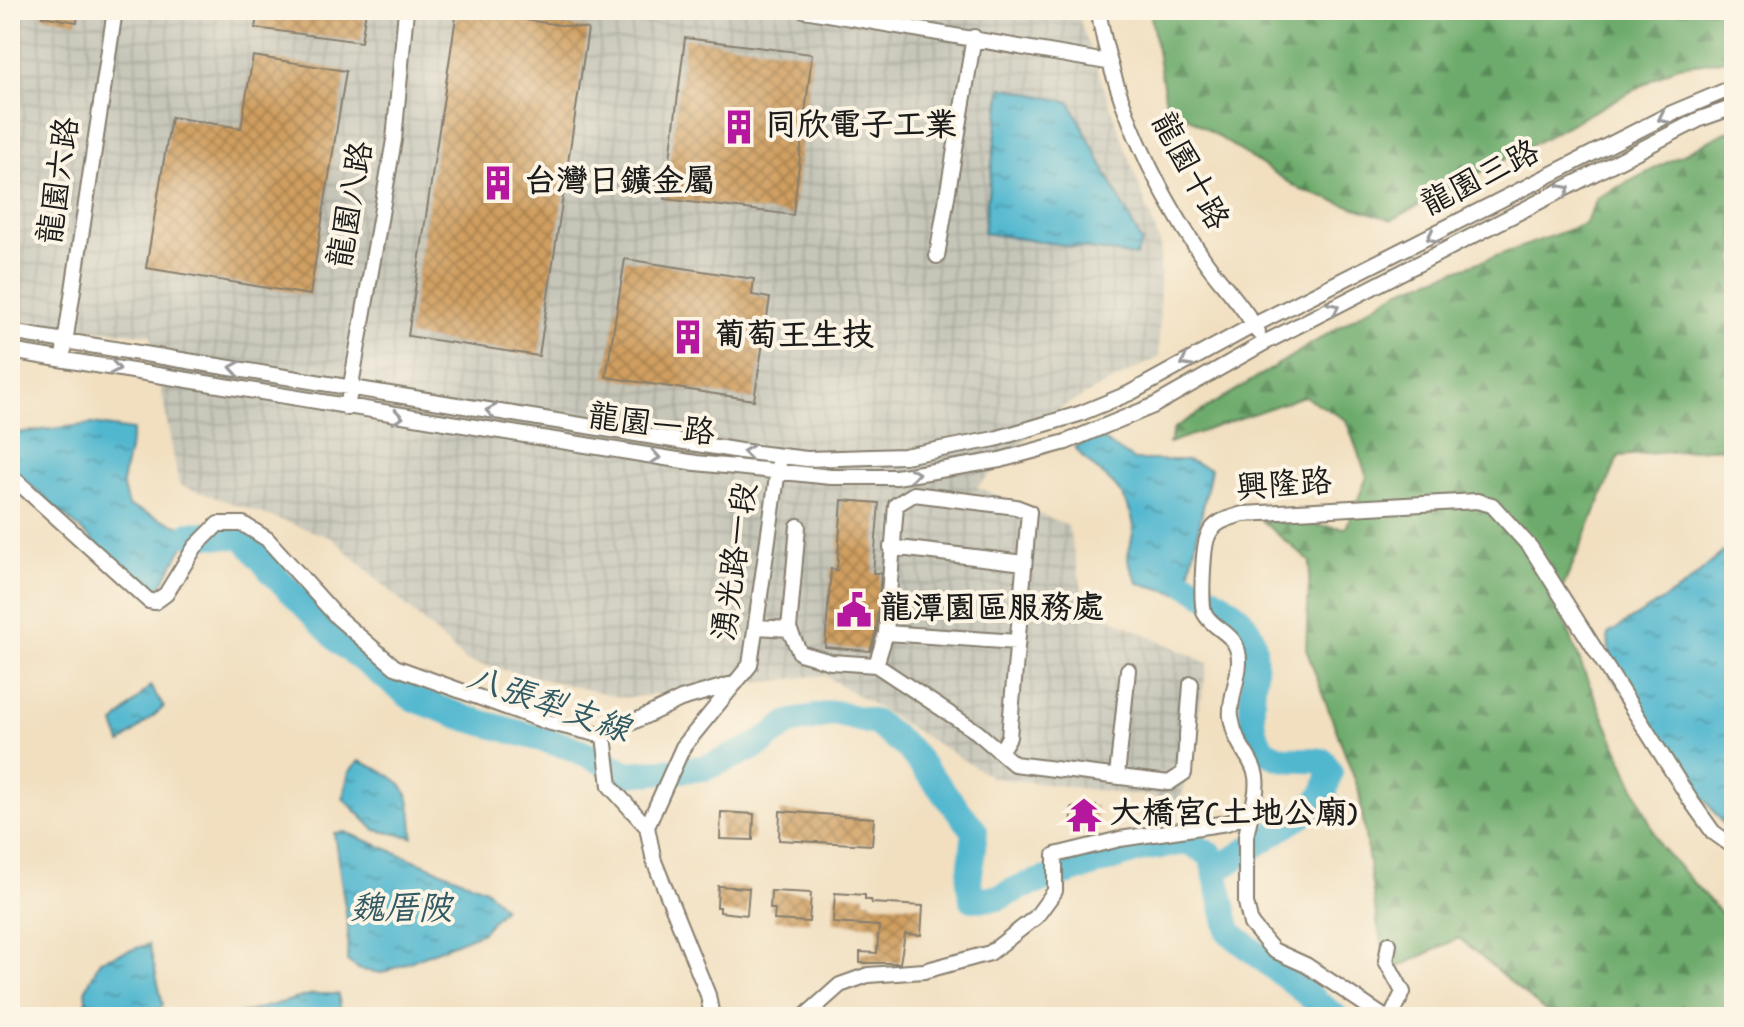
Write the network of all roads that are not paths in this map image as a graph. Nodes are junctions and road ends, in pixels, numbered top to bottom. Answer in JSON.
{"nodes":[{"id":1,"x":115,"y":10,"type":"edge"},
{"id":2,"x":406,"y":10,"type":"edge"},
{"id":3,"x":804,"y":10,"type":"edge"},
{"id":4,"x":1098,"y":10,"type":"edge"},
{"id":5,"x":974,"y":37,"type":"junction"},
{"id":6,"x":1107,"y":62,"type":"junction"},
{"id":7,"x":1734,"y":87,"type":"edge"},
{"id":8,"x":1734,"y":107,"type":"edge"},
{"id":9,"x":937,"y":256,"type":"dead end"},
{"id":10,"x":1254,"y":325,"type":"junction"},
{"id":11,"x":10,"y":332,"type":"edge"},
{"id":12,"x":66,"y":340,"type":"junction"},
{"id":13,"x":1264,"y":343,"type":"junction"},
{"id":14,"x":10,"y":351,"type":"edge"},
{"id":15,"x":63,"y":359,"type":"junction"},
{"id":16,"x":350,"y":386,"type":"junction"},
{"id":17,"x":347,"y":408,"type":"junction"},
{"id":18,"x":781,"y":456,"type":"junction"},
{"id":19,"x":778,"y":472,"type":"junction"},
{"id":20,"x":10,"y":475,"type":"edge"},
{"id":21,"x":798,"y":526,"type":"dead end"},
{"id":22,"x":891,"y":547,"type":"junction"},
{"id":23,"x":1024,"y":563,"type":"junction"},
{"id":24,"x":757,"y":627,"type":"junction"},
{"id":25,"x":789,"y":629,"type":"junction"},
{"id":26,"x":886,"y":633,"type":"junction"},
{"id":27,"x":1017,"y":642,"type":"junction"},
{"id":28,"x":876,"y":665,"type":"junction"},
{"id":29,"x":1128,"y":670,"type":"dead end"},
{"id":30,"x":736,"y":683,"type":"junction"},
{"id":31,"x":1191,"y":684,"type":"dead end"},
{"id":32,"x":604,"y":736,"type":"junction"},
{"id":33,"x":1000,"y":752,"type":"junction"},
{"id":34,"x":1117,"y":776,"type":"junction"},
{"id":35,"x":1251,"y":813,"type":"junction"},
{"id":36,"x":647,"y":827,"type":"junction"},
{"id":37,"x":1734,"y":847,"type":"edge"},
{"id":38,"x":1389,"y":944,"type":"dead end"},
{"id":39,"x":712,"y":1017,"type":"edge"},
{"id":40,"x":804,"y":1017,"type":"edge"},
{"id":41,"x":1384,"y":1017,"type":"edge"},
{"id":42,"x":1391,"y":1017,"type":"edge"}],
"edges":[{"from":1,"to":12,"type":"street","name":"龍園六路"},
{"from":2,"to":16,"type":"street","name":"龍園八路"},
{"from":3,"to":5,"type":"street"},
{"from":4,"to":6,"type":"street","name":"龍園十路"},
{"from":5,"to":6,"type":"street"},
{"from":5,"to":9,"type":"street"},
{"from":6,"to":10,"type":"street","name":"龍園十路"},
{"from":7,"to":10,"type":"street","name":"龍園三路","one_way":true},
{"from":13,"to":8,"type":"street","name":"龍園三路","one_way":true},
{"from":10,"to":13,"type":"street","name":"龍園十路"},
{"from":10,"to":18,"type":"street","name":"龍園一路","one_way":true},
{"from":11,"to":12,"type":"street","name":"龍園一路"},
{"from":12,"to":15,"type":"street","name":"龍園六路"},
{"from":16,"to":12,"type":"street","name":"龍園一路","one_way":true},
{"from":19,"to":13,"type":"street","name":"龍園一路","one_way":true},
{"from":14,"to":15,"type":"street","name":"龍園一路"},
{"from":15,"to":17,"type":"street","name":"龍園一路","one_way":true},
{"from":16,"to":17,"type":"street","name":"龍園八路"},
{"from":18,"to":16,"type":"street","name":"龍園一路","one_way":true},
{"from":17,"to":19,"type":"street","name":"龍園一路","one_way":true},
{"from":18,"to":19,"type":"street","name":"湧光路一段"},
{"from":19,"to":24,"type":"street","name":"湧光路一段"},
{"from":20,"to":32,"type":"street"},
{"from":21,"to":25,"type":"street"},
{"from":22,"to":23,"type":"street"},
{"from":22,"to":23,"type":"street"},
{"from":22,"to":26,"type":"street"},
{"from":23,"to":27,"type":"street"},
{"from":24,"to":25,"type":"street"},
{"from":24,"to":30,"type":"street","name":"湧光路一段"},
{"from":25,"to":28,"type":"street"},
{"from":26,"to":27,"type":"street"},
{"from":26,"to":28,"type":"street"},
{"from":27,"to":33,"type":"street"},
{"from":28,"to":33,"type":"street"},
{"from":29,"to":34,"type":"street"},
{"from":30,"to":32,"type":"street"},
{"from":30,"to":36,"type":"street","name":"湧光路一段"},
{"from":31,"to":34,"type":"street"},
{"from":32,"to":36,"type":"street"},
{"from":33,"to":34,"type":"street"},
{"from":35,"to":37,"type":"street","name":"興隆路"},
{"from":35,"to":40,"type":"street"},
{"from":35,"to":41,"type":"street","name":"興隆路"},
{"from":36,"to":39,"type":"street"},
{"from":38,"to":42,"type":"street"}]}
